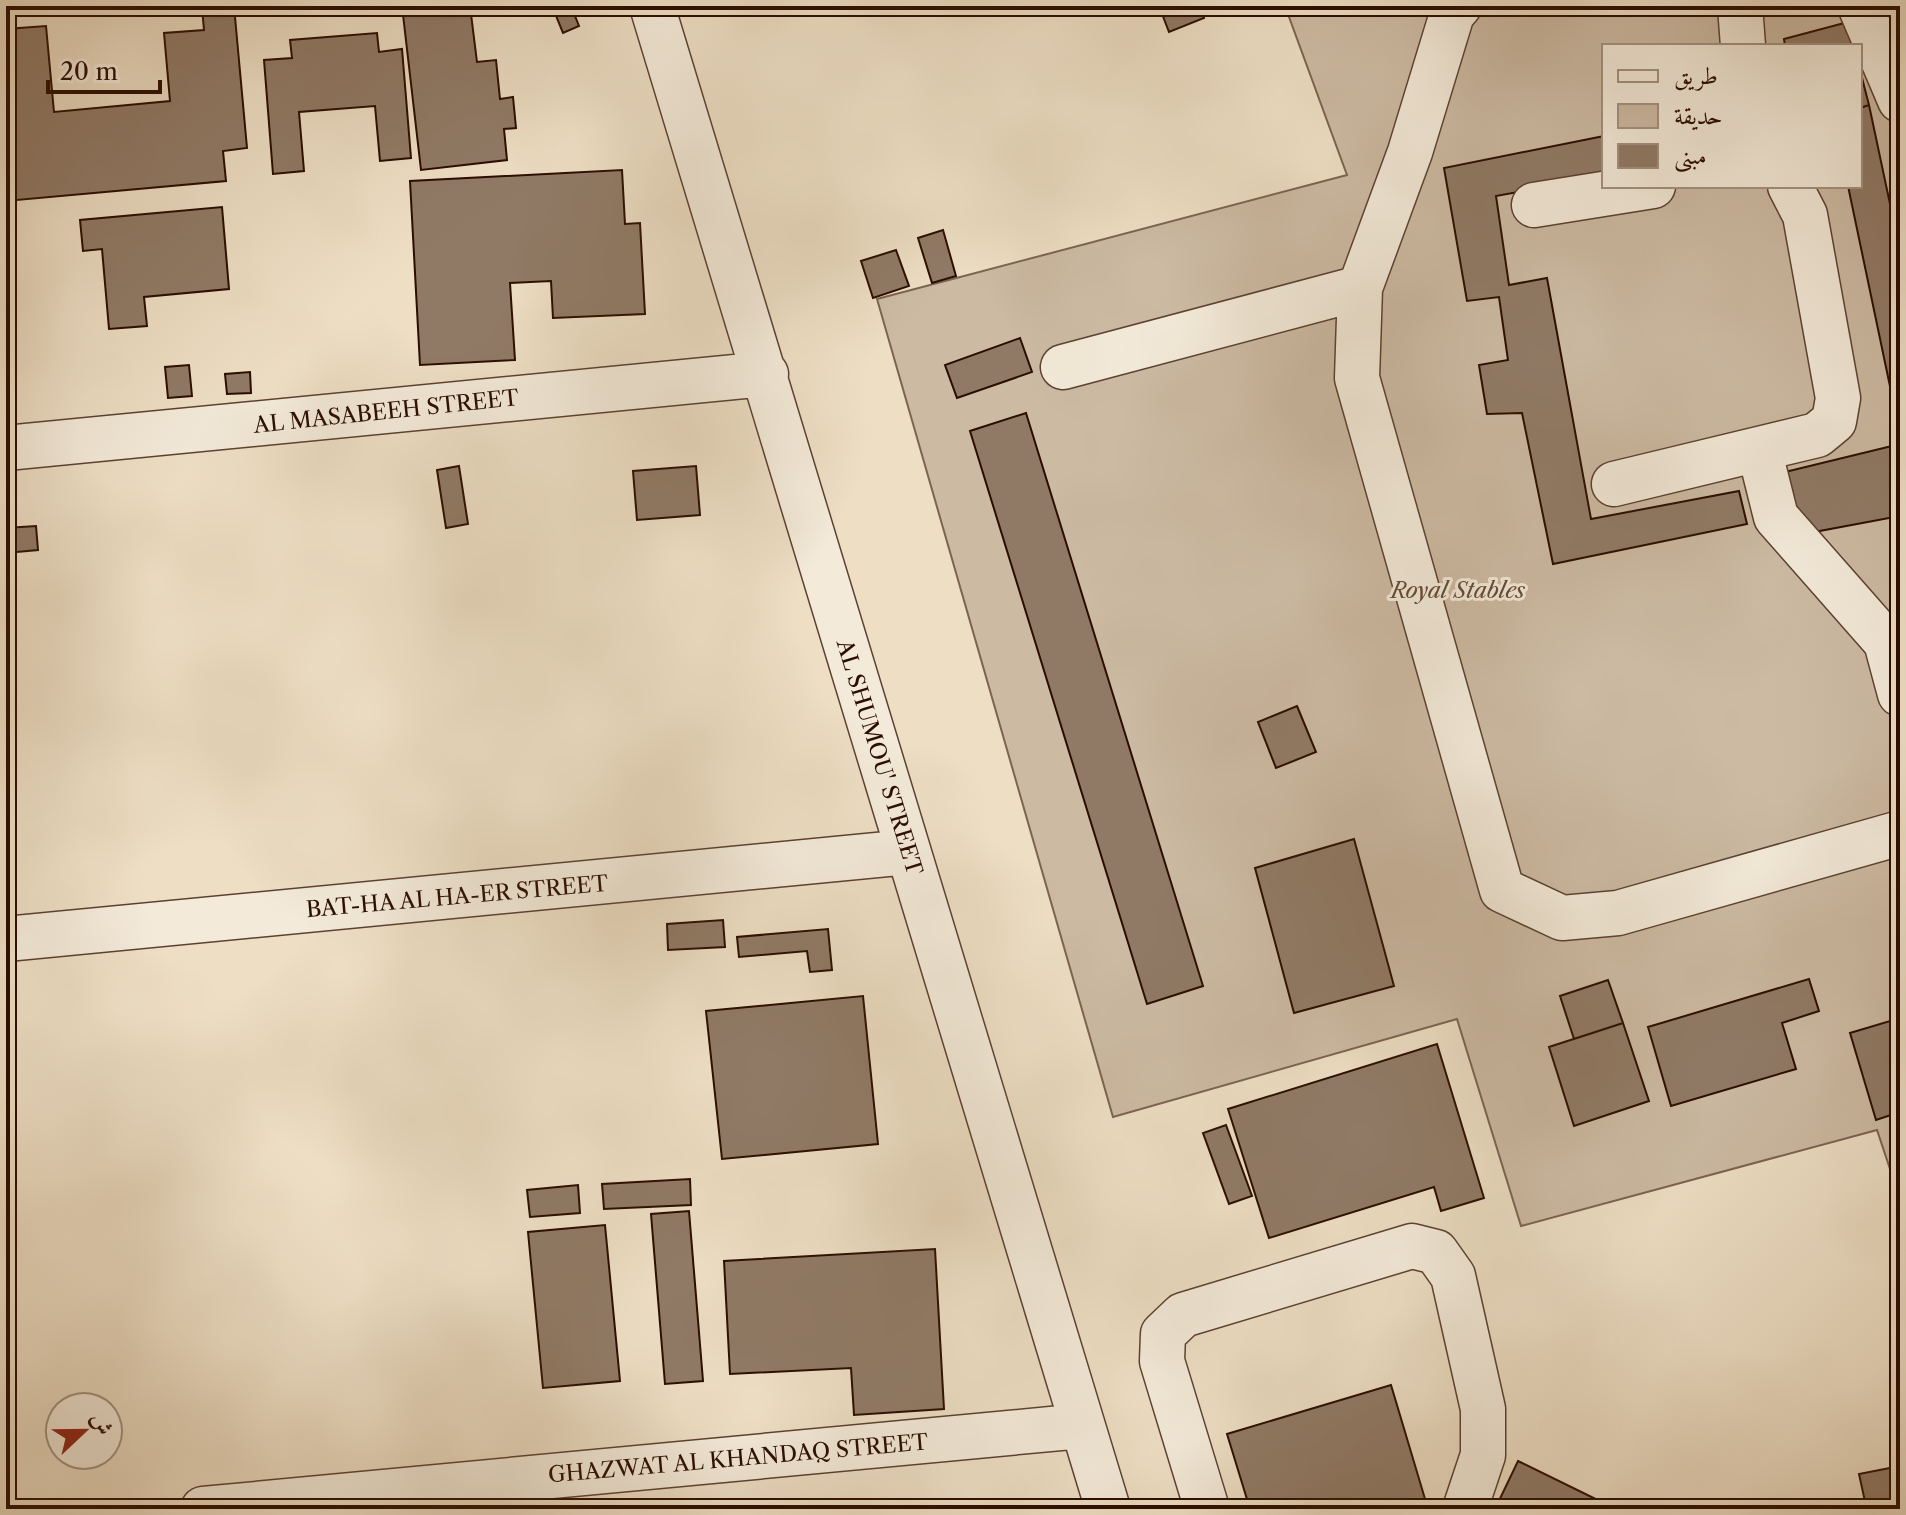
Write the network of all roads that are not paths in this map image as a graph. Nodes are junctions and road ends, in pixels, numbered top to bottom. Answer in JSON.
{"nodes":[{"id":1,"x":652,"y":6,"type":"edge"},
{"id":2,"x":1459,"y":6,"type":"edge"},
{"id":3,"x":1740,"y":6,"type":"edge"},
{"id":4,"x":1860,"y":6,"type":"edge"},
{"id":5,"x":1743,"y":44,"type":"edge"},
{"id":6,"x":1900,"y":100,"type":"edge"},
{"id":7,"x":1640,"y":188,"type":"edge"},
{"id":8,"x":1792,"y":188,"type":"edge"},
{"id":9,"x":1534,"y":205,"type":"dead end"},
{"id":10,"x":1360,"y":288,"type":"junction"},
{"id":11,"x":1063,"y":367,"type":"dead end"},
{"id":12,"x":766,"y":374,"type":"junction"},
{"id":13,"x":6,"y":448,"type":"edge"},
{"id":14,"x":1759,"y":449,"type":"junction"},
{"id":15,"x":1614,"y":484,"type":"dead end"},
{"id":16,"x":1900,"y":694,"type":"edge"},
{"id":17,"x":1900,"y":833,"type":"edge"},
{"id":18,"x":908,"y":852,"type":"junction"},
{"id":19,"x":6,"y":939,"type":"edge"},
{"id":20,"x":1082,"y":1426,"type":"junction"},
{"id":21,"x":203,"y":1509,"type":"edge"},
{"id":22,"x":1108,"y":1509,"type":"edge"},
{"id":23,"x":1207,"y":1509,"type":"edge"},
{"id":24,"x":1465,"y":1509,"type":"edge"}],
"edges":[{"from":1,"to":12,"type":"street","name":"AL SHUMOU' STREET"},
{"from":2,"to":10,"type":"street"},
{"from":3,"to":5,"type":"street"},
{"from":4,"to":6,"type":"street"},
{"from":7,"to":9,"type":"street"},
{"from":8,"to":14,"type":"street"},
{"from":10,"to":11,"type":"street"},
{"from":10,"to":17,"type":"street"},
{"from":12,"to":13,"type":"street","name":"AL MASABEEH STREET"},
{"from":12,"to":18,"type":"street","name":"AL SHUMOU' STREET"},
{"from":14,"to":15,"type":"street"},
{"from":14,"to":16,"type":"street"},
{"from":18,"to":19,"type":"street","name":"BAT-HA AL HA-ER STREET"},
{"from":18,"to":20,"type":"street","name":"AL SHUMOU' STREET"},
{"from":20,"to":21,"type":"street","name":"GHAZWAT AL KHANDAQ STREET"},
{"from":20,"to":22,"type":"street","name":"AL SHUMOU' STREET"},
{"from":23,"to":24,"type":"street"}]}
